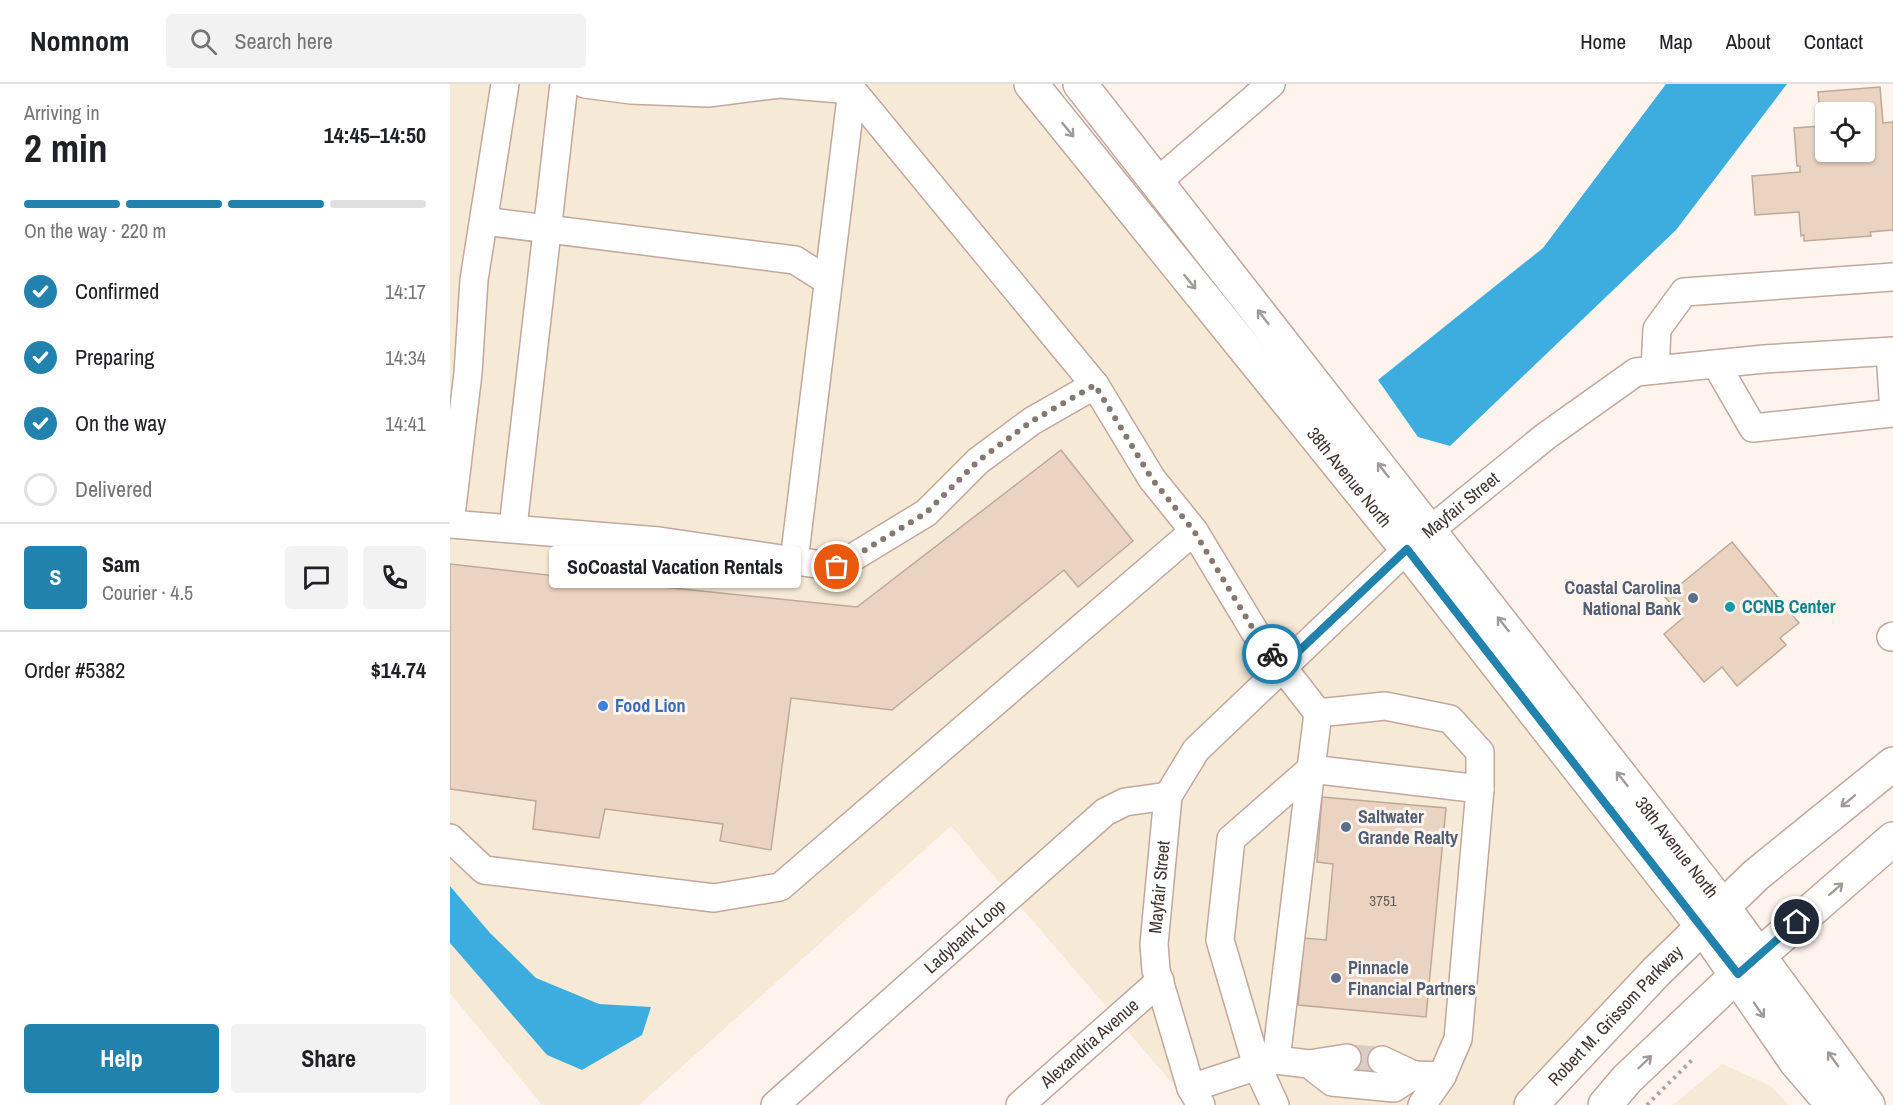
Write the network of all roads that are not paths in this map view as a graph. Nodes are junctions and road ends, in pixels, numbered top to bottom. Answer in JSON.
{"nodes":[{"id":1,"x":505,"y":84,"type":"edge"},
{"id":2,"x":564,"y":84,"type":"edge"},
{"id":3,"x":585,"y":84,"type":"edge"},
{"id":4,"x":1031,"y":84,"type":"edge"},
{"id":5,"x":1080,"y":84,"type":"edge"},
{"id":6,"x":1270,"y":84,"type":"edge"},
{"id":7,"x":852,"y":90,"type":"junction"},
{"id":8,"x":1157,"y":182,"type":"junction"},
{"id":9,"x":484,"y":221,"type":"junction"},
{"id":10,"x":548,"y":228,"type":"junction"},
{"id":11,"x":1893,"y":277,"type":"edge"},
{"id":12,"x":828,"y":281,"type":"junction"},
{"id":13,"x":1891,"y":352,"type":"edge"},
{"id":14,"x":1716,"y":364,"type":"junction"},
{"id":15,"x":1655,"y":370,"type":"junction"},
{"id":16,"x":1095,"y":385,"type":"junction"},
{"id":17,"x":1893,"y":398,"type":"edge"},
{"id":18,"x":1893,"y":413,"type":"edge"},
{"id":19,"x":450,"y":524,"type":"edge"},
{"id":20,"x":513,"y":527,"type":"junction"},
{"id":21,"x":1194,"y":531,"type":"junction"},
{"id":22,"x":1419,"y":540,"type":"junction"},
{"id":23,"x":794,"y":561,"type":"junction"},
{"id":24,"x":1282,"y":667,"type":"junction"},
{"id":25,"x":1318,"y":713,"type":"junction"},
{"id":26,"x":1893,"y":764,"type":"edge"},
{"id":27,"x":1311,"y":769,"type":"junction"},
{"id":28,"x":1480,"y":789,"type":"junction"},
{"id":29,"x":1168,"y":796,"type":"junction"},
{"id":30,"x":450,"y":838,"type":"edge"},
{"id":31,"x":1893,"y":839,"type":"edge"},
{"id":32,"x":1713,"y":917,"type":"junction"},
{"id":33,"x":1748,"y":966,"type":"junction"},
{"id":34,"x":1160,"y":981,"type":"junction"},
{"id":35,"x":1347,"y":1058,"type":"tunnel mouth"},
{"id":36,"x":1382,"y":1060,"type":"tunnel mouth"},
{"id":37,"x":1267,"y":1063,"type":"junction"},
{"id":38,"x":1309,"y":1064,"type":"junction"},
{"id":39,"x":1414,"y":1075,"type":"junction"},
{"id":40,"x":1442,"y":1076,"type":"junction"},
{"id":41,"x":1196,"y":1096,"type":"edge"},
{"id":42,"x":775,"y":1105,"type":"edge"},
{"id":43,"x":1020,"y":1105,"type":"edge"},
{"id":44,"x":1275,"y":1105,"type":"edge"},
{"id":45,"x":1422,"y":1105,"type":"edge"},
{"id":46,"x":1531,"y":1105,"type":"edge"},
{"id":47,"x":1605,"y":1105,"type":"edge"},
{"id":48,"x":1833,"y":1105,"type":"edge"},
{"id":49,"x":1868,"y":1105,"type":"edge"}],
"edges":[{"from":1,"to":9,"type":"street"},
{"from":2,"to":10,"type":"street"},
{"from":3,"to":7,"type":"street"},
{"from":4,"to":22,"type":"main road","name":"38th Avenue North","one_way":true},
{"from":5,"to":8,"type":"main road","name":"38th Avenue North"},
{"from":6,"to":8,"type":"street"},
{"from":7,"to":12,"type":"street"},
{"from":7,"to":16,"type":"street"},
{"from":22,"to":8,"type":"main road","name":"38th Avenue North","one_way":true},
{"from":9,"to":10,"type":"street"},
{"from":9,"to":19,"type":"street"},
{"from":10,"to":12,"type":"street"},
{"from":10,"to":20,"type":"street"},
{"from":11,"to":15,"type":"street"},
{"from":12,"to":23,"type":"street"},
{"from":13,"to":14,"type":"street","name":"Mayfair Street"},
{"from":13,"to":17,"type":"street"},
{"from":14,"to":15,"type":"street","name":"Mayfair Street"},
{"from":14,"to":18,"type":"street"},
{"from":15,"to":22,"type":"street","name":"Mayfair Street"},
{"from":16,"to":21,"type":"street"},
{"from":16,"to":23,"type":"street"},
{"from":19,"to":20,"type":"street"},
{"from":20,"to":23,"type":"street"},
{"from":21,"to":24,"type":"street"},
{"from":21,"to":30,"type":"street"},
{"from":22,"to":24,"type":"street","name":"Mayfair Street"},
{"from":22,"to":32,"type":"main road","name":"38th Avenue North"},
{"from":24,"to":25,"type":"street"},
{"from":24,"to":29,"type":"street","name":"Mayfair Street"},
{"from":25,"to":27,"type":"street"},
{"from":25,"to":28,"type":"street"},
{"from":26,"to":32,"type":"main road","name":"Robert M. Grissom Parkway","one_way":true},
{"from":27,"to":28,"type":"street"},
{"from":27,"to":37,"type":"street"},
{"from":27,"to":37,"type":"street"},
{"from":28,"to":40,"type":"street"},
{"from":29,"to":34,"type":"street","name":"Mayfair Street"},
{"from":29,"to":42,"type":"street","name":"Ladybank Loop"},
{"from":33,"to":31,"type":"main road","one_way":true},
{"from":32,"to":33,"type":"main road","name":"38th Avenue North"},
{"from":32,"to":46,"type":"main road","name":"Robert M. Grissom Parkway"},
{"from":47,"to":33,"type":"main road","one_way":true},
{"from":33,"to":48,"type":"main road","name":"38th Avenue North","one_way":true},
{"from":49,"to":33,"type":"main road","name":"38th Avenue North","one_way":true},
{"from":34,"to":41,"type":"street","name":"Mayfair Street"},
{"from":34,"to":43,"type":"street","name":"Alexandria Avenue"},
{"from":35,"to":38,"type":"street"},
{"from":36,"to":39,"type":"street"},
{"from":37,"to":38,"type":"street"},
{"from":37,"to":41,"type":"street"},
{"from":37,"to":44,"type":"street"},
{"from":38,"to":39,"type":"street"},
{"from":39,"to":40,"type":"street"},
{"from":40,"to":45,"type":"street"}]}
